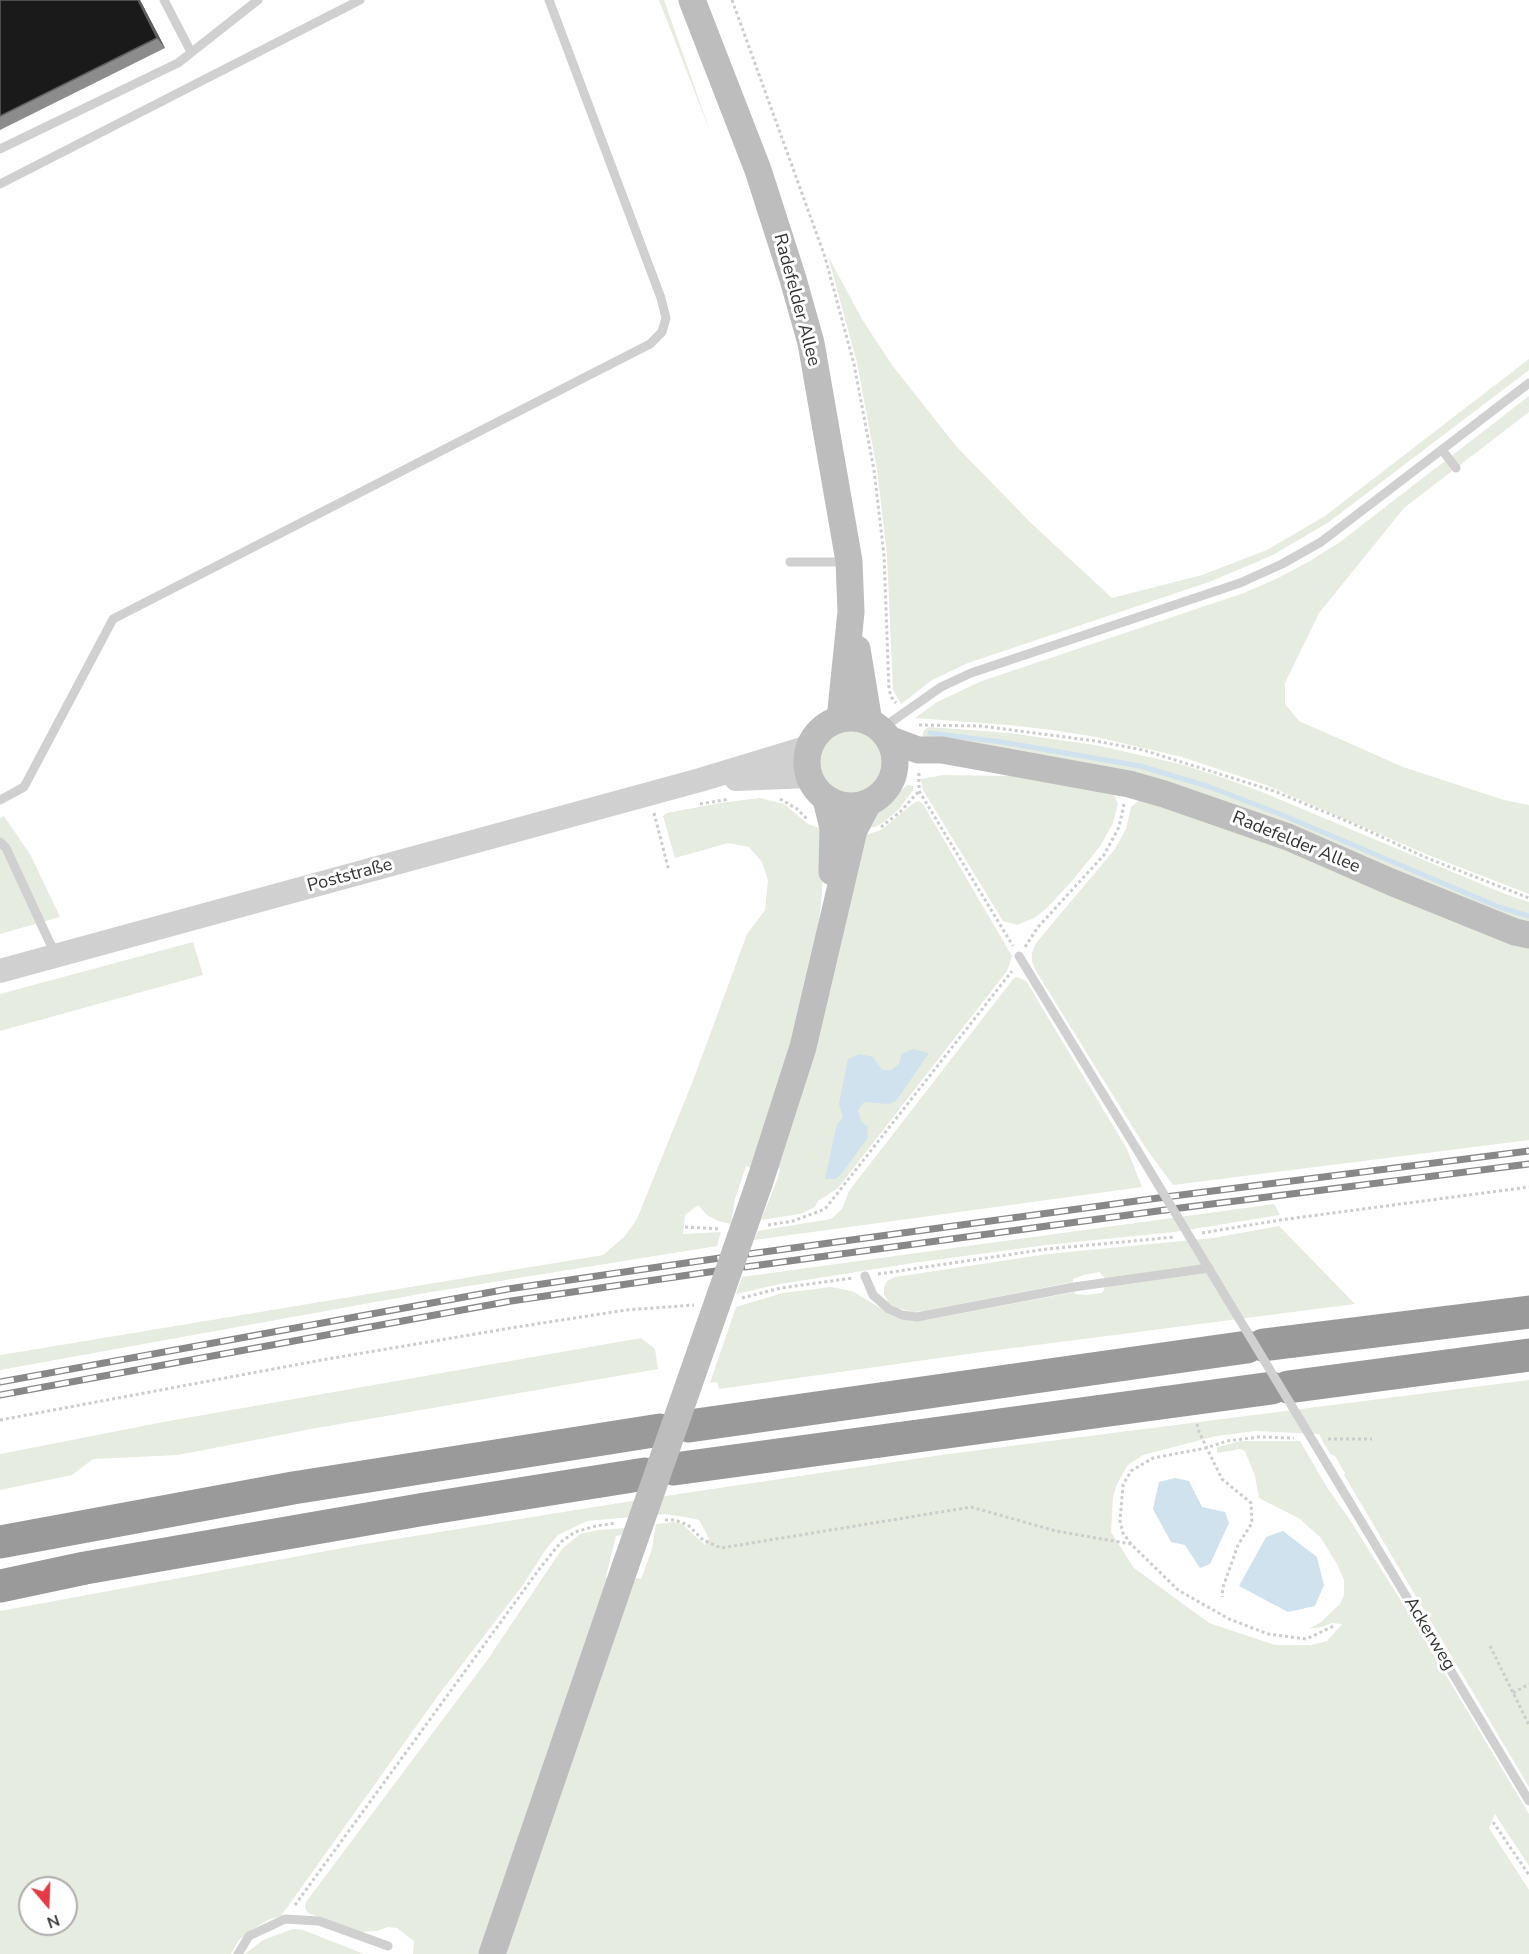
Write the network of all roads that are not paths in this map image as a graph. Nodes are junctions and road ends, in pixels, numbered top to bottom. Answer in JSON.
{"nodes":[{"id":1,"x":164,"y":0,"type":"edge"},
{"id":2,"x":258,"y":0,"type":"edge"},
{"id":3,"x":360,"y":0,"type":"edge"},
{"id":4,"x":549,"y":0,"type":"edge"},
{"id":5,"x":692,"y":0,"type":"edge"},
{"id":6,"x":191,"y":52,"type":"junction"},
{"id":7,"x":0,"y":149,"type":"edge"},
{"id":8,"x":0,"y":184,"type":"edge"},
{"id":9,"x":1529,"y":383,"type":"edge"},
{"id":10,"x":1442,"y":450,"type":"junction"},
{"id":11,"x":1456,"y":468,"type":"dead end"},
{"id":12,"x":849,"y":561,"type":"junction"},
{"id":13,"x":790,"y":562,"type":"dead end"},
{"id":14,"x":850,"y":612,"type":"junction"},
{"id":15,"x":840,"y":719,"type":"junction"},
{"id":16,"x":880,"y":730,"type":"junction"},
{"id":17,"x":809,"y":747,"type":"junction"},
{"id":18,"x":895,"y":771,"type":"junction"},
{"id":19,"x":1056,"y":771,"type":"junction"},
{"id":20,"x":809,"y":776,"type":"junction"},
{"id":21,"x":700,"y":780,"type":"junction"},
{"id":22,"x":826,"y":799,"type":"junction"},
{"id":23,"x":0,"y":800,"type":"edge"},
{"id":24,"x":868,"y":803,"type":"junction"},
{"id":25,"x":0,"y":842,"type":"edge"},
{"id":26,"x":829,"y":932,"type":"junction"},
{"id":27,"x":1529,"y":935,"type":"edge"},
{"id":28,"x":56,"y":956,"type":"junction"},
{"id":29,"x":1019,"y":956,"type":"road end"},
{"id":30,"x":0,"y":971,"type":"edge"},
{"id":31,"x":1209,"y":1268,"type":"junction"},
{"id":32,"x":865,"y":1276,"type":"road end"},
{"id":33,"x":1529,"y":1312,"type":"edge"},
{"id":34,"x":1529,"y":1355,"type":"edge"},
{"id":35,"x":0,"y":1542,"type":"edge"},
{"id":36,"x":0,"y":1586,"type":"edge"},
{"id":37,"x":1529,"y":1801,"type":"edge"},
{"id":38,"x":388,"y":1946,"type":"dead end"},
{"id":39,"x":238,"y":1954,"type":"edge"},
{"id":40,"x":492,"y":1954,"type":"edge"}],
"edges":[{"from":1,"to":6,"type":"lane"},
{"from":2,"to":6,"type":"lane"},
{"from":3,"to":8,"type":"lane"},
{"from":4,"to":23,"type":"lane"},
{"from":5,"to":12,"type":"main road","name":"Radefelder Allee"},
{"from":6,"to":7,"type":"lane"},
{"from":9,"to":10,"type":"lane"},
{"from":10,"to":11,"type":"lane"},
{"from":10,"to":16,"type":"lane"},
{"from":12,"to":13,"type":"lane"},
{"from":12,"to":14,"type":"main road","name":"Radefelder Allee"},
{"from":14,"to":15,"type":"main road"},
{"from":14,"to":16,"type":"main road"},
{"from":15,"to":16,"type":"main road"},
{"from":15,"to":17,"type":"main road"},
{"from":16,"to":18,"type":"main road"},
{"from":16,"to":19,"type":"main road","name":"Radefelder Allee"},
{"from":17,"to":20,"type":"main road"},
{"from":17,"to":21,"type":"street","name":"Poststraße"},
{"from":18,"to":19,"type":"main road","name":"Radefelder Allee"},
{"from":18,"to":24,"type":"main road"},
{"from":19,"to":27,"type":"main road","name":"Radefelder Allee"},
{"from":20,"to":21,"type":"street","name":"Poststraße"},
{"from":20,"to":22,"type":"main road"},
{"from":21,"to":28,"type":"street","name":"Poststraße"},
{"from":22,"to":24,"type":"main road"},
{"from":22,"to":26,"type":"main road"},
{"from":24,"to":26,"type":"main road"},
{"from":25,"to":28,"type":"lane"},
{"from":26,"to":40,"type":"main road","bridge":true},
{"from":28,"to":30,"type":"street","name":"Poststraße"},
{"from":29,"to":31,"type":"lane","name":"Ackerweg","bridge":true},
{"from":31,"to":32,"type":"lane"},
{"from":31,"to":37,"type":"lane","name":"Ackerweg","bridge":true},
{"from":33,"to":35,"type":"highway"},
{"from":34,"to":36,"type":"highway"},
{"from":38,"to":39,"type":"lane"}]}
